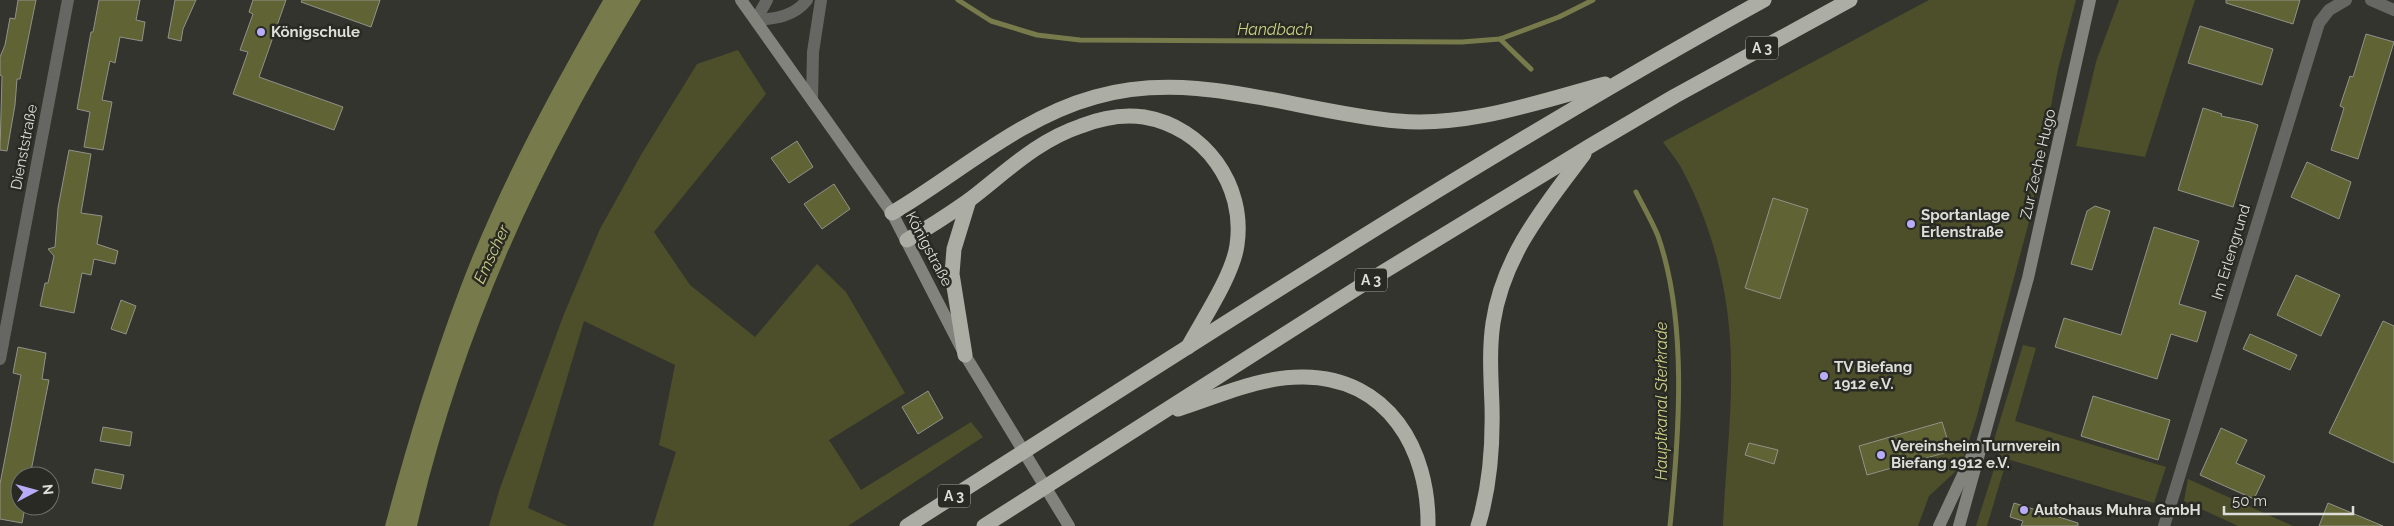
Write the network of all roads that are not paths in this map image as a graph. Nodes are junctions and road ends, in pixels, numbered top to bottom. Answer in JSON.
{"nodes":[{"id":1,"x":68,"y":0,"type":"edge"},
{"id":2,"x":742,"y":0,"type":"edge"},
{"id":3,"x":767,"y":0,"type":"edge"},
{"id":4,"x":807,"y":0,"type":"edge"},
{"id":5,"x":821,"y":0,"type":"edge"},
{"id":6,"x":1764,"y":0,"type":"edge"},
{"id":7,"x":1850,"y":0,"type":"edge"},
{"id":8,"x":2090,"y":0,"type":"edge"},
{"id":9,"x":2346,"y":0,"type":"edge"},
{"id":10,"x":2371,"y":0,"type":"edge"},
{"id":11,"x":2394,"y":10,"type":"edge"},
{"id":12,"x":756,"y":20,"type":"junction"},
{"id":13,"x":1624,"y":79,"type":"junction"},
{"id":14,"x":812,"y":99,"type":"junction"},
{"id":15,"x":1590,"y":146,"type":"junction"},
{"id":16,"x":969,"y":200,"type":"junction"},
{"id":17,"x":892,"y":213,"type":"junction"},
{"id":18,"x":907,"y":240,"type":"junction"},
{"id":19,"x":1187,"y":348,"type":"junction"},
{"id":20,"x":965,"y":355,"type":"junction"},
{"id":21,"x":0,"y":359,"type":"edge"},
{"id":22,"x":1156,"y":416,"type":"junction"},
{"id":23,"x":1988,"y":421,"type":"junction"},
{"id":24,"x":907,"y":526,"type":"edge"},
{"id":25,"x":984,"y":526,"type":"edge"},
{"id":26,"x":1069,"y":526,"type":"edge"},
{"id":27,"x":1428,"y":526,"type":"edge"},
{"id":28,"x":1478,"y":526,"type":"edge"},
{"id":29,"x":1939,"y":526,"type":"edge"},
{"id":30,"x":1959,"y":526,"type":"edge"},
{"id":31,"x":2164,"y":526,"type":"edge"}],
"edges":[{"from":1,"to":21,"type":"street","name":"Dienststraße"},
{"from":2,"to":12,"type":"street","name":"Königstraße"},
{"from":3,"to":12,"type":"street"},
{"from":4,"to":12,"type":"street"},
{"from":5,"to":14,"type":"street"},
{"from":6,"to":13,"type":"highway","number":"A 3"},
{"from":7,"to":15,"type":"highway","number":"A 3"},
{"from":8,"to":23,"type":"street","name":"Zur Zeche Hugo"},
{"from":9,"to":31,"type":"street","name":"Im Erlengrund"},
{"from":10,"to":11,"type":"street"},
{"from":12,"to":14,"type":"street","name":"Königstraße"},
{"from":13,"to":17,"type":"highway"},
{"from":13,"to":19,"type":"highway","number":"A 3"},
{"from":14,"to":17,"type":"street","name":"Königstraße"},
{"from":15,"to":22,"type":"highway","number":"A 3"},
{"from":15,"to":28,"type":"highway"},
{"from":16,"to":18,"type":"highway"},
{"from":16,"to":19,"type":"highway"},
{"from":16,"to":20,"type":"highway"},
{"from":17,"to":18,"type":"street","name":"Königstraße"},
{"from":18,"to":20,"type":"street","name":"Königstraße"},
{"from":19,"to":24,"type":"highway","number":"A 3"},
{"from":20,"to":26,"type":"street","name":"Königstraße"},
{"from":22,"to":25,"type":"highway","number":"A 3"},
{"from":22,"to":27,"type":"highway"},
{"from":23,"to":29,"type":"street","name":"Zur Zeche Hugo"},
{"from":23,"to":30,"type":"street","name":"Zur Zeche Hugo"}]}
